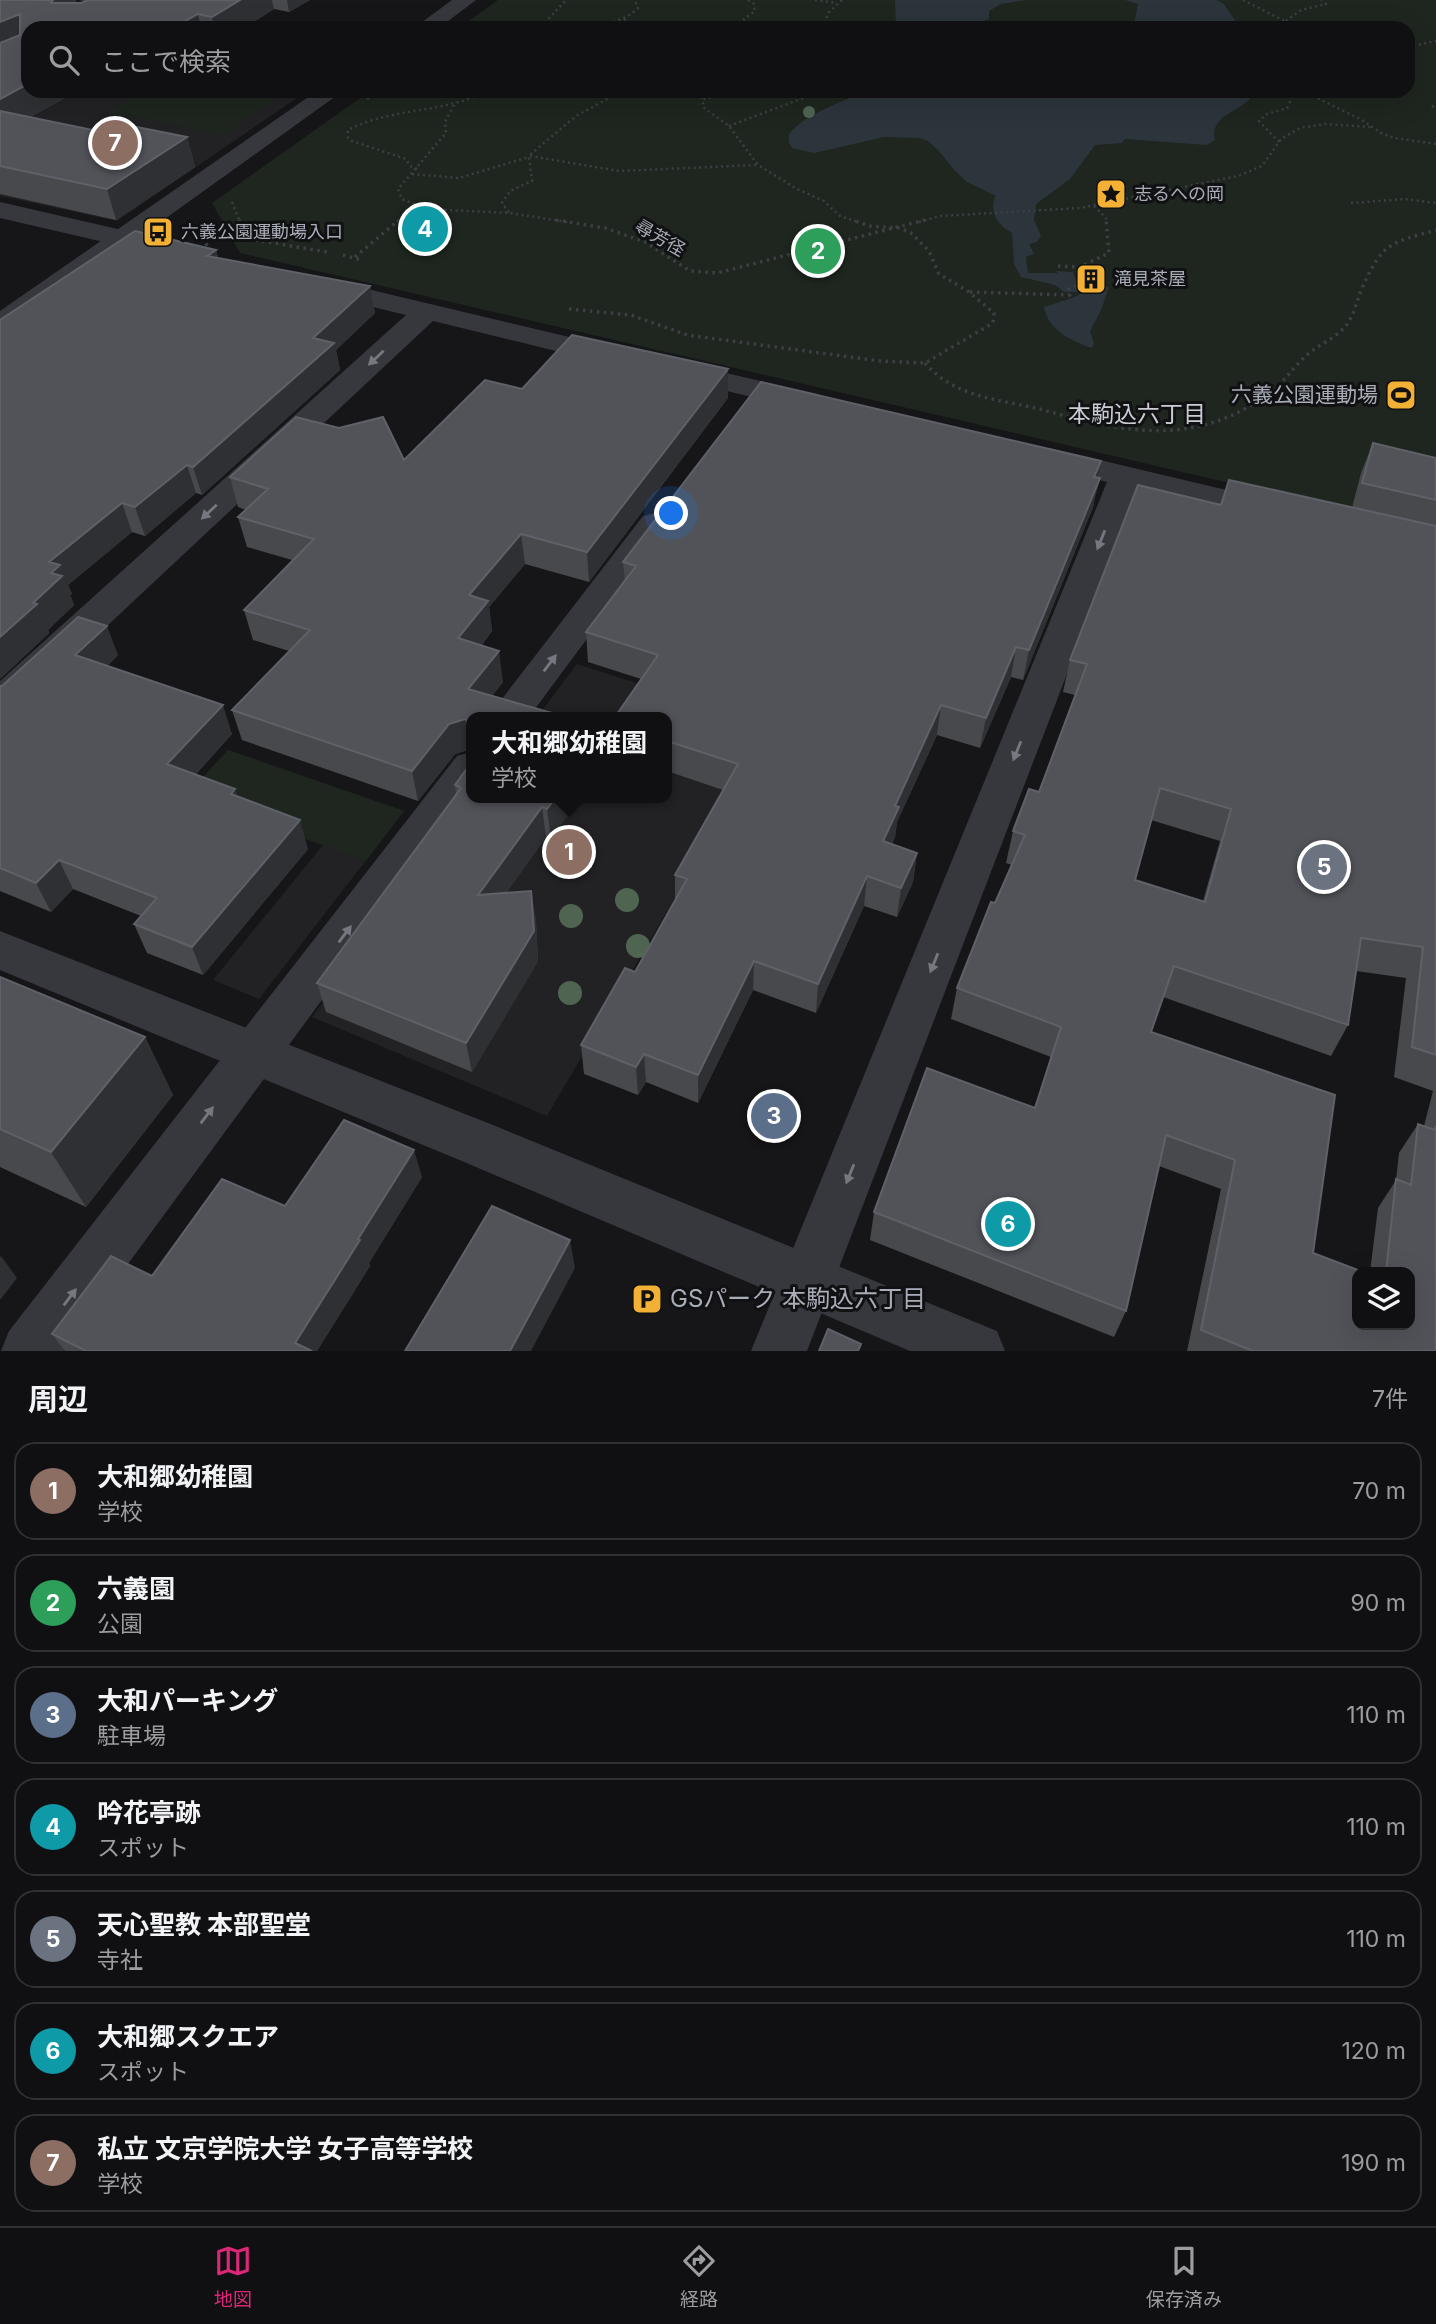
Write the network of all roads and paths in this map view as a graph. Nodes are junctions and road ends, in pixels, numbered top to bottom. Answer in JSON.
{"nodes":[{"id":1,"x":466,"y":0,"type":"edge"},
{"id":2,"x":566,"y":0,"type":"edge"},
{"id":3,"x":629,"y":0,"type":"edge"},
{"id":4,"x":748,"y":0,"type":"edge"},
{"id":5,"x":815,"y":0,"type":"edge"},
{"id":6,"x":1242,"y":0,"type":"edge"},
{"id":7,"x":1321,"y":0,"type":"edge"},
{"id":8,"x":637,"y":1,"type":"edge"},
{"id":9,"x":840,"y":1,"type":"edge"},
{"id":10,"x":624,"y":19,"type":"joint"},
{"id":11,"x":435,"y":21,"type":"edge"},
{"id":12,"x":547,"y":21,"type":"edge"},
{"id":13,"x":612,"y":21,"type":"edge"},
{"id":14,"x":744,"y":21,"type":"edge"},
{"id":15,"x":825,"y":21,"type":"edge"},
{"id":16,"x":1286,"y":21,"type":"joint"},
{"id":17,"x":1436,"y":41,"type":"edge"},
{"id":18,"x":1415,"y":46,"type":"edge"},
{"id":19,"x":322,"y":98,"type":"edge"},
{"id":20,"x":470,"y":98,"type":"edge"},
{"id":21,"x":609,"y":98,"type":"edge"},
{"id":22,"x":708,"y":98,"type":"edge"},
{"id":23,"x":807,"y":98,"type":"edge"},
{"id":24,"x":1292,"y":98,"type":"edge"},
{"id":25,"x":1316,"y":98,"type":"edge"},
{"id":26,"x":703,"y":99,"type":"joint"},
{"id":27,"x":454,"y":105,"type":"junction"},
{"id":28,"x":1259,"y":110,"type":"dead end"},
{"id":29,"x":1269,"y":114,"type":"junction"},
{"id":30,"x":729,"y":126,"type":"junction"},
{"id":31,"x":1372,"y":127,"type":"junction"},
{"id":32,"x":1279,"y":142,"type":"junction"},
{"id":33,"x":1436,"y":144,"type":"edge"},
{"id":34,"x":529,"y":157,"type":"junction"},
{"id":35,"x":758,"y":165,"type":"junction"},
{"id":36,"x":416,"y":169,"type":"junction"},
{"id":37,"x":412,"y":173,"type":"junction"},
{"id":38,"x":232,"y":194,"type":"dead end"},
{"id":39,"x":1351,"y":203,"type":"dead end"},
{"id":40,"x":1436,"y":203,"type":"edge"},
{"id":41,"x":1094,"y":205,"type":"junction"},
{"id":42,"x":416,"y":206,"type":"junction"},
{"id":43,"x":0,"y":209,"type":"edge"},
{"id":44,"x":510,"y":213,"type":"junction"},
{"id":45,"x":193,"y":219,"type":"dead end"},
{"id":46,"x":899,"y":228,"type":"junction"},
{"id":47,"x":1436,"y":230,"type":"edge"},
{"id":48,"x":125,"y":238,"type":"junction"},
{"id":49,"x":355,"y":257,"type":"junction"},
{"id":50,"x":214,"y":260,"type":"joint"},
{"id":51,"x":365,"y":262,"type":"dead end"},
{"id":52,"x":1058,"y":267,"type":"dead end"},
{"id":53,"x":1082,"y":267,"type":"junction"},
{"id":54,"x":1078,"y":273,"type":"dead end"},
{"id":55,"x":305,"y":282,"type":"joint"},
{"id":56,"x":1080,"y":285,"type":"dead end"},
{"id":57,"x":969,"y":292,"type":"junction"},
{"id":58,"x":561,"y":308,"type":"dead end"},
{"id":59,"x":426,"y":312,"type":"junction"},
{"id":60,"x":0,"y":324,"type":"edge"},
{"id":61,"x":925,"y":363,"type":"junction"},
{"id":62,"x":836,"y":408,"type":"edge"},
{"id":63,"x":1021,"y":451,"type":"edge"},
{"id":64,"x":1126,"y":476,"type":"junction"},
{"id":65,"x":673,"y":500,"type":"edge"},
{"id":66,"x":1301,"y":517,"type":"edge"},
{"id":67,"x":0,"y":703,"type":"edge"},
{"id":68,"x":512,"y":712,"type":"edge"},
{"id":69,"x":466,"y":773,"type":"edge"},
{"id":70,"x":0,"y":950,"type":"edge"},
{"id":71,"x":255,"y":1053,"type":"junction"},
{"id":72,"x":809,"y":1281,"type":"junction"},
{"id":73,"x":29,"y":1351,"type":"edge"},
{"id":74,"x":779,"y":1351,"type":"edge"},
{"id":75,"x":977,"y":1351,"type":"edge"}],
"edges":[{"from":1,"to":11,"type":"street"},
{"from":2,"to":12,"type":"path"},
{"from":3,"to":8,"type":"path"},
{"from":4,"to":14,"type":"path"},
{"from":5,"to":9,"type":"path"},
{"from":6,"to":16,"type":"path"},
{"from":7,"to":16,"type":"path"},
{"from":8,"to":10,"type":"path"},
{"from":9,"to":15,"type":"path"},
{"from":10,"to":13,"type":"path"},
{"from":17,"to":18,"type":"path"},
{"from":19,"to":48,"type":"street"},
{"from":20,"to":27,"type":"path"},
{"from":21,"to":34,"type":"path"},
{"from":22,"to":26,"type":"path"},
{"from":23,"to":30,"type":"path"},
{"from":24,"to":29,"type":"path"},
{"from":25,"to":31,"type":"path"},
{"from":26,"to":30,"type":"path"},
{"from":27,"to":36,"type":"path"},
{"from":27,"to":36,"type":"path"},
{"from":28,"to":29,"type":"path"},
{"from":29,"to":32,"type":"path"},
{"from":30,"to":35,"type":"path"},
{"from":31,"to":32,"type":"path"},
{"from":31,"to":33,"type":"path"},
{"from":32,"to":41,"type":"path","name":"尋芳径"},
{"from":34,"to":35,"type":"path"},
{"from":34,"to":37,"type":"path"},
{"from":34,"to":44,"type":"path"},
{"from":35,"to":46,"type":"path"},
{"from":36,"to":37,"type":"path"},
{"from":37,"to":42,"type":"path"},
{"from":38,"to":49,"type":"path"},
{"from":39,"to":40,"type":"path"},
{"from":41,"to":46,"type":"path","name":"尋芳径"},
{"from":41,"to":53,"type":"path"},
{"from":42,"to":44,"type":"path","name":"尋芳径"},
{"from":42,"to":49,"type":"path"},
{"from":43,"to":48,"type":"street"},
{"from":44,"to":46,"type":"path","name":"尋芳径"},
{"from":45,"to":50,"type":"path"},
{"from":46,"to":57,"type":"path"},
{"from":47,"to":61,"type":"path"},
{"from":48,"to":50,"type":"street"},
{"from":48,"to":60,"type":"street"},
{"from":49,"to":51,"type":"path"},
{"from":49,"to":55,"type":"path"},
{"from":52,"to":53,"type":"path"},
{"from":53,"to":54,"type":"path"},
{"from":55,"to":59,"type":"street"},
{"from":56,"to":57,"type":"path"},
{"from":57,"to":61,"type":"path"},
{"from":58,"to":61,"type":"path"},
{"from":59,"to":62,"type":"street"},
{"from":59,"to":67,"type":"street","one_way":true},
{"from":63,"to":64,"type":"street"},
{"from":64,"to":66,"type":"street"},
{"from":64,"to":72,"type":"street","one_way":true},
{"from":68,"to":65,"type":"street","one_way":true},
{"from":71,"to":69,"type":"street","one_way":true},
{"from":70,"to":71,"type":"street"},
{"from":71,"to":72,"type":"street"},
{"from":73,"to":71,"type":"street","one_way":true},
{"from":72,"to":74,"type":"street"},
{"from":72,"to":75,"type":"street"}]}
